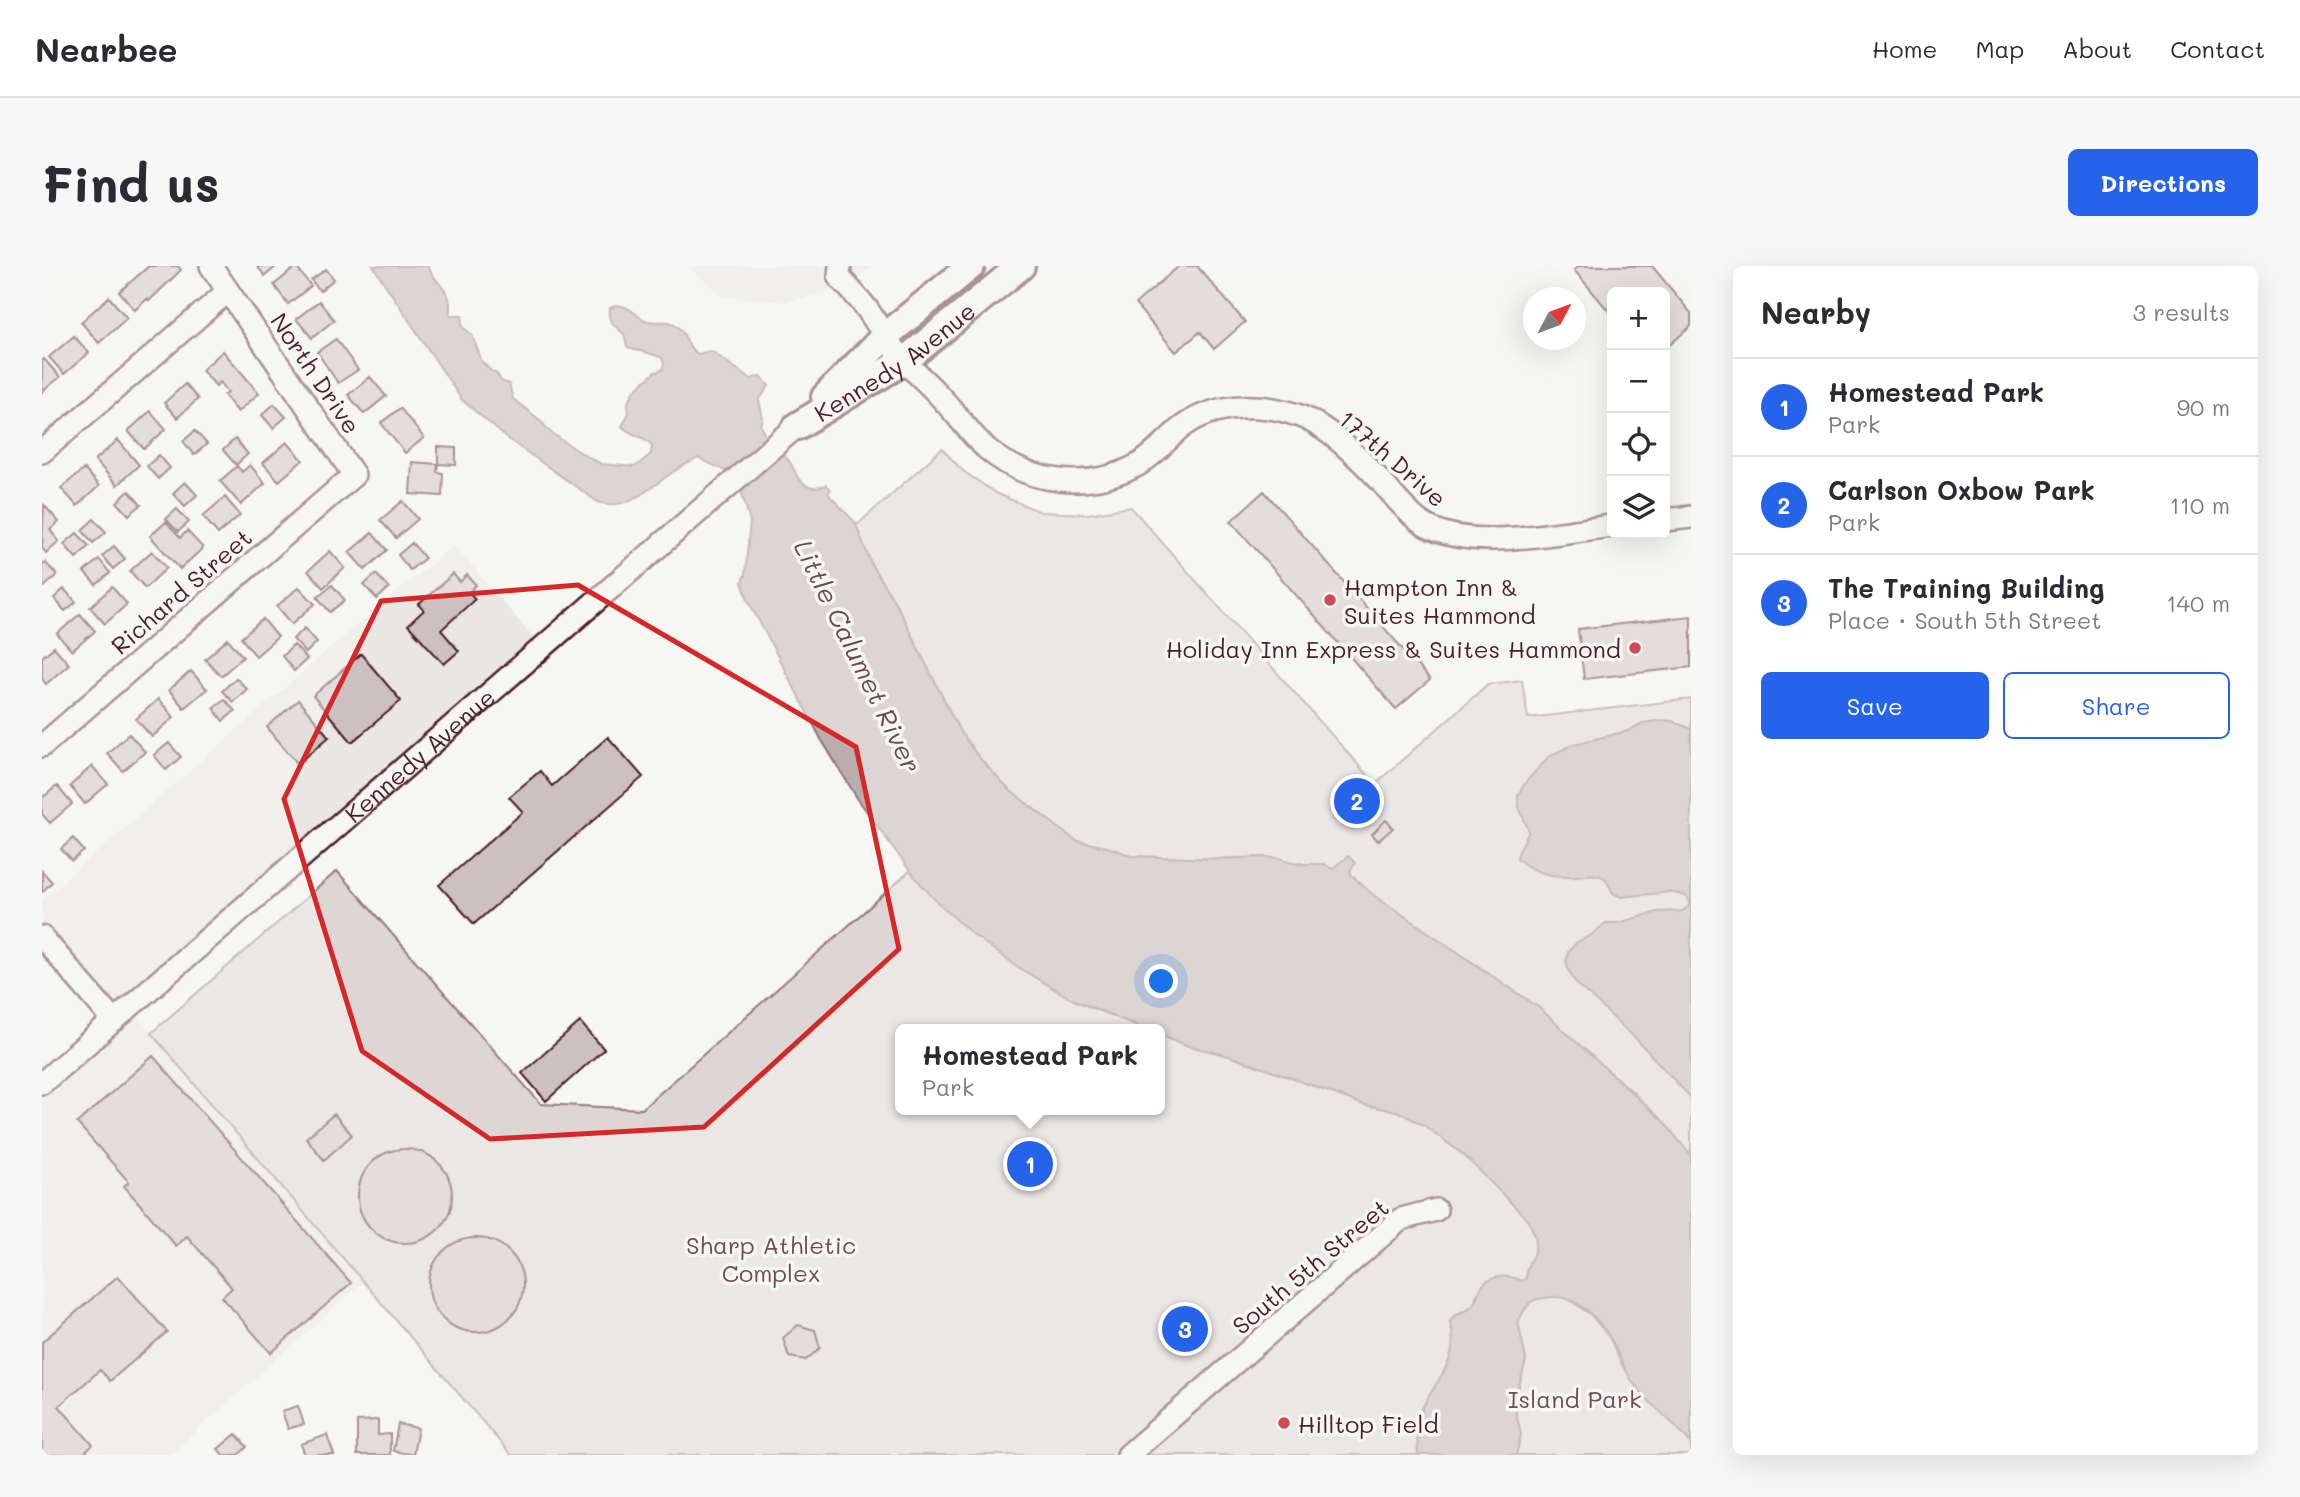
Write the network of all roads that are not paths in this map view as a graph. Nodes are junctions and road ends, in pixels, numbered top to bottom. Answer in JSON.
{"nodes":[{"id":1,"x":211,"y":266,"type":"edge"},
{"id":2,"x":840,"y":266,"type":"edge"},
{"id":3,"x":971,"y":266,"type":"edge"},
{"id":4,"x":1021,"y":266,"type":"edge"},
{"id":5,"x":228,"y":291,"type":"junction"},
{"id":6,"x":884,"y":336,"type":"junction"},
{"id":7,"x":904,"y":361,"type":"junction"},
{"id":8,"x":797,"y":426,"type":"junction"},
{"id":9,"x":42,"y":452,"type":"edge"},
{"id":10,"x":354,"y":475,"type":"joint"},
{"id":11,"x":1691,"y":517,"type":"edge"},
{"id":12,"x":1670,"y":519,"type":"edge"},
{"id":13,"x":1607,"y":527,"type":"edge"},
{"id":14,"x":42,"y":746,"type":"edge"},
{"id":15,"x":42,"y":937,"type":"edge"},
{"id":16,"x":114,"y":1021,"type":"junction"},
{"id":17,"x":42,"y":1083,"type":"edge"},
{"id":18,"x":1436,"y":1210,"type":"dead end"},
{"id":19,"x":1128,"y":1455,"type":"edge"}],
"edges":[{"from":1,"to":5,"type":"street","name":"North Drive"},
{"from":2,"to":6,"type":"street","name":"177th Drive"},
{"from":3,"to":6,"type":"main road","name":"Kennedy Avenue"},
{"from":4,"to":7,"type":"main road","name":"Kennedy Avenue"},
{"from":5,"to":9,"type":"street"},
{"from":5,"to":10,"type":"street","name":"North Drive"},
{"from":6,"to":7,"type":"street","name":"177th Drive"},
{"from":6,"to":8,"type":"main road","name":"Kennedy Avenue"},
{"from":7,"to":8,"type":"main road","name":"Kennedy Avenue"},
{"from":7,"to":13,"type":"street","name":"177th Drive"},
{"from":8,"to":16,"type":"street","name":"Kennedy Avenue"},
{"from":10,"to":14,"type":"street","name":"Richard Street"},
{"from":11,"to":12,"type":"street"},
{"from":15,"to":16,"type":"street"},
{"from":16,"to":17,"type":"street","name":"Kennedy Avenue"},
{"from":18,"to":19,"type":"street","name":"South 5th Street"}]}
